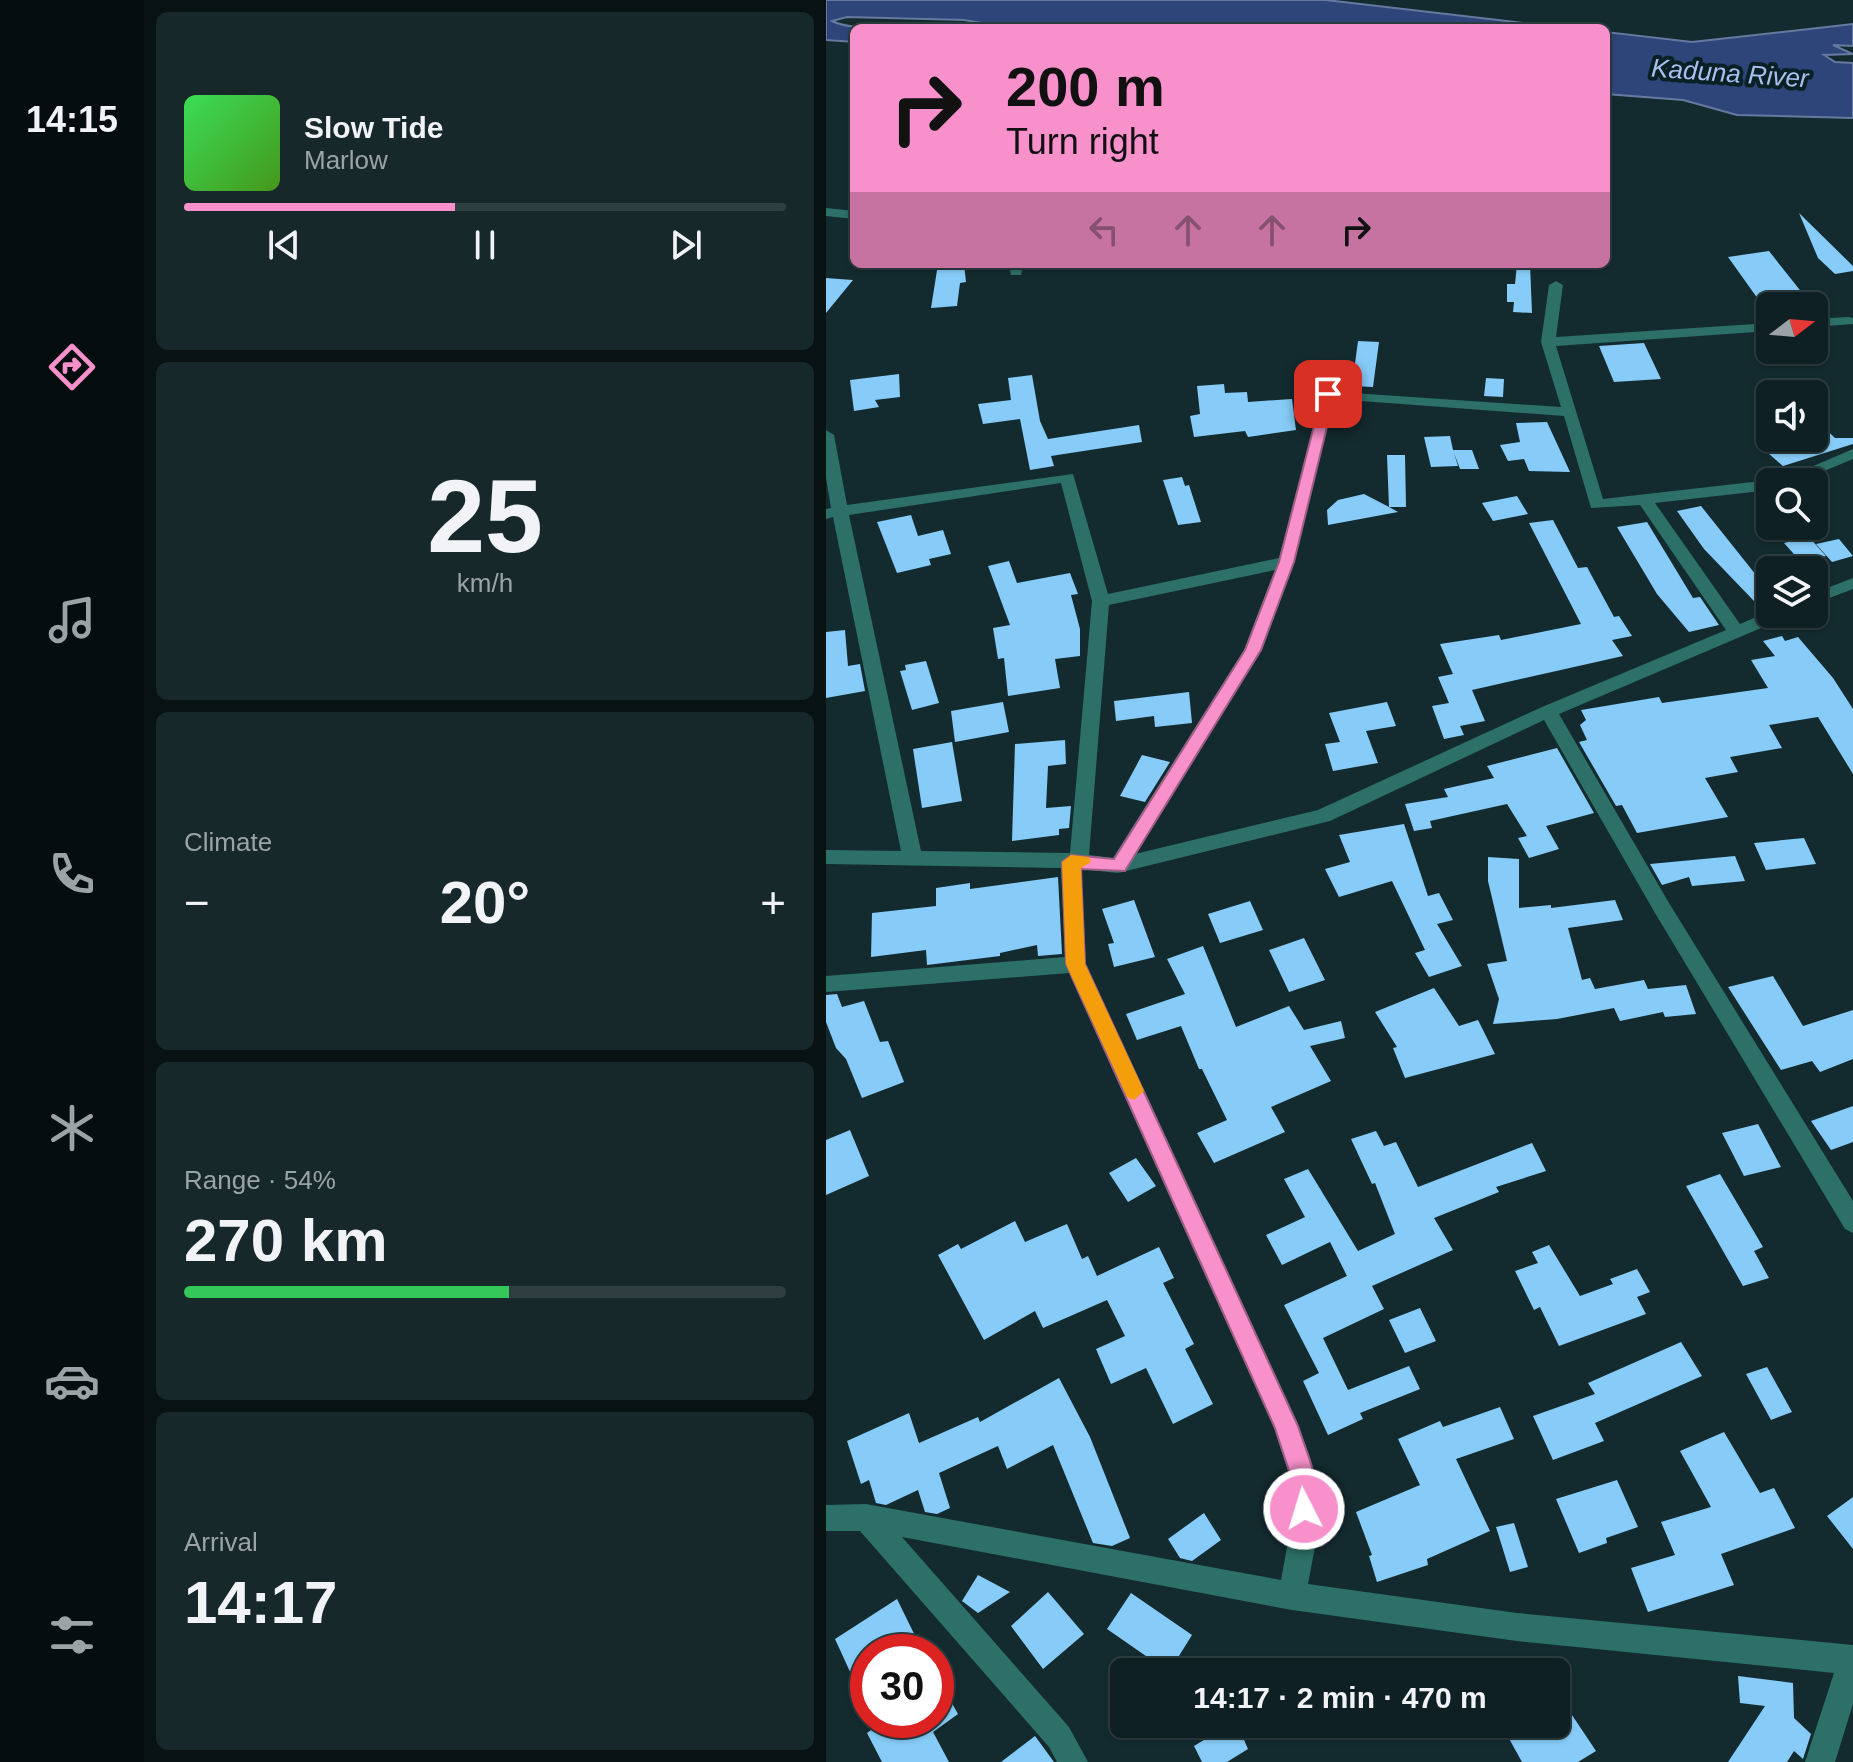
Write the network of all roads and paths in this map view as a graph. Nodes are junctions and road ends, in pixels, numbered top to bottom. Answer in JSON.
{"nodes":[{"id":1,"x":826,"y":212,"type":"edge"},
{"id":2,"x":850,"y":215,"type":"edge"},
{"id":3,"x":1556,"y":285,"type":"dead end"},
{"id":4,"x":1828,"y":324,"type":"edge"},
{"id":5,"x":1850,"y":326,"type":"edge"},
{"id":6,"x":1756,"y":328,"type":"edge"},
{"id":7,"x":1548,"y":342,"type":"junction"},
{"id":8,"x":1570,"y":412,"type":"junction"},
{"id":9,"x":826,"y":435,"type":"edge"},
{"id":10,"x":1853,"y":454,"type":"edge"},
{"id":11,"x":1818,"y":468,"type":"edge"},
{"id":12,"x":1756,"y":487,"type":"edge"},
{"id":13,"x":1644,"y":499,"type":"junction"},
{"id":14,"x":833,"y":512,"type":"edge"},
{"id":15,"x":1286,"y":562,"type":"junction"},
{"id":16,"x":1853,"y":583,"type":"edge"},
{"id":17,"x":1828,"y":593,"type":"edge"},
{"id":18,"x":1101,"y":601,"type":"junction"},
{"id":19,"x":1756,"y":624,"type":"edge"},
{"id":20,"x":1737,"y":632,"type":"junction"},
{"id":21,"x":1548,"y":711,"type":"junction"},
{"id":22,"x":826,"y":857,"type":"edge"},
{"id":23,"x":912,"y":857,"type":"junction"},
{"id":24,"x":1075,"y":862,"type":"junction"},
{"id":25,"x":1118,"y":866,"type":"junction"},
{"id":26,"x":1076,"y":964,"type":"junction"},
{"id":27,"x":826,"y":984,"type":"edge"},
{"id":28,"x":1853,"y":1222,"type":"edge"},
{"id":29,"x":866,"y":1517,"type":"junction"},
{"id":30,"x":826,"y":1518,"type":"edge"},
{"id":31,"x":1292,"y":1596,"type":"junction"},
{"id":32,"x":1853,"y":1660,"type":"edge"},
{"id":33,"x":1073,"y":1762,"type":"edge"},
{"id":34,"x":1820,"y":1762,"type":"edge"}],
"edges":[{"from":1,"to":2,"type":"street"},
{"from":3,"to":7,"type":"street"},
{"from":4,"to":5,"type":"street"},
{"from":6,"to":7,"type":"street"},
{"from":7,"to":8,"type":"street"},
{"from":8,"to":13,"type":"street"},
{"from":8,"to":15,"type":"street"},
{"from":9,"to":14,"type":"street"},
{"from":10,"to":11,"type":"street"},
{"from":12,"to":13,"type":"street"},
{"from":13,"to":20,"type":"street"},
{"from":14,"to":18,"type":"street"},
{"from":14,"to":23,"type":"street"},
{"from":15,"to":18,"type":"street"},
{"from":15,"to":25,"type":"street"},
{"from":16,"to":17,"type":"street"},
{"from":18,"to":24,"type":"street"},
{"from":19,"to":20,"type":"street"},
{"from":20,"to":21,"type":"street"},
{"from":21,"to":25,"type":"street"},
{"from":21,"to":28,"type":"street"},
{"from":22,"to":23,"type":"street"},
{"from":23,"to":24,"type":"street"},
{"from":24,"to":25,"type":"street"},
{"from":24,"to":26,"type":"street"},
{"from":26,"to":27,"type":"street"},
{"from":26,"to":31,"type":"street"},
{"from":29,"to":30,"type":"street"},
{"from":29,"to":31,"type":"street"},
{"from":29,"to":33,"type":"street"},
{"from":31,"to":32,"type":"street"},
{"from":32,"to":34,"type":"street"}]}
